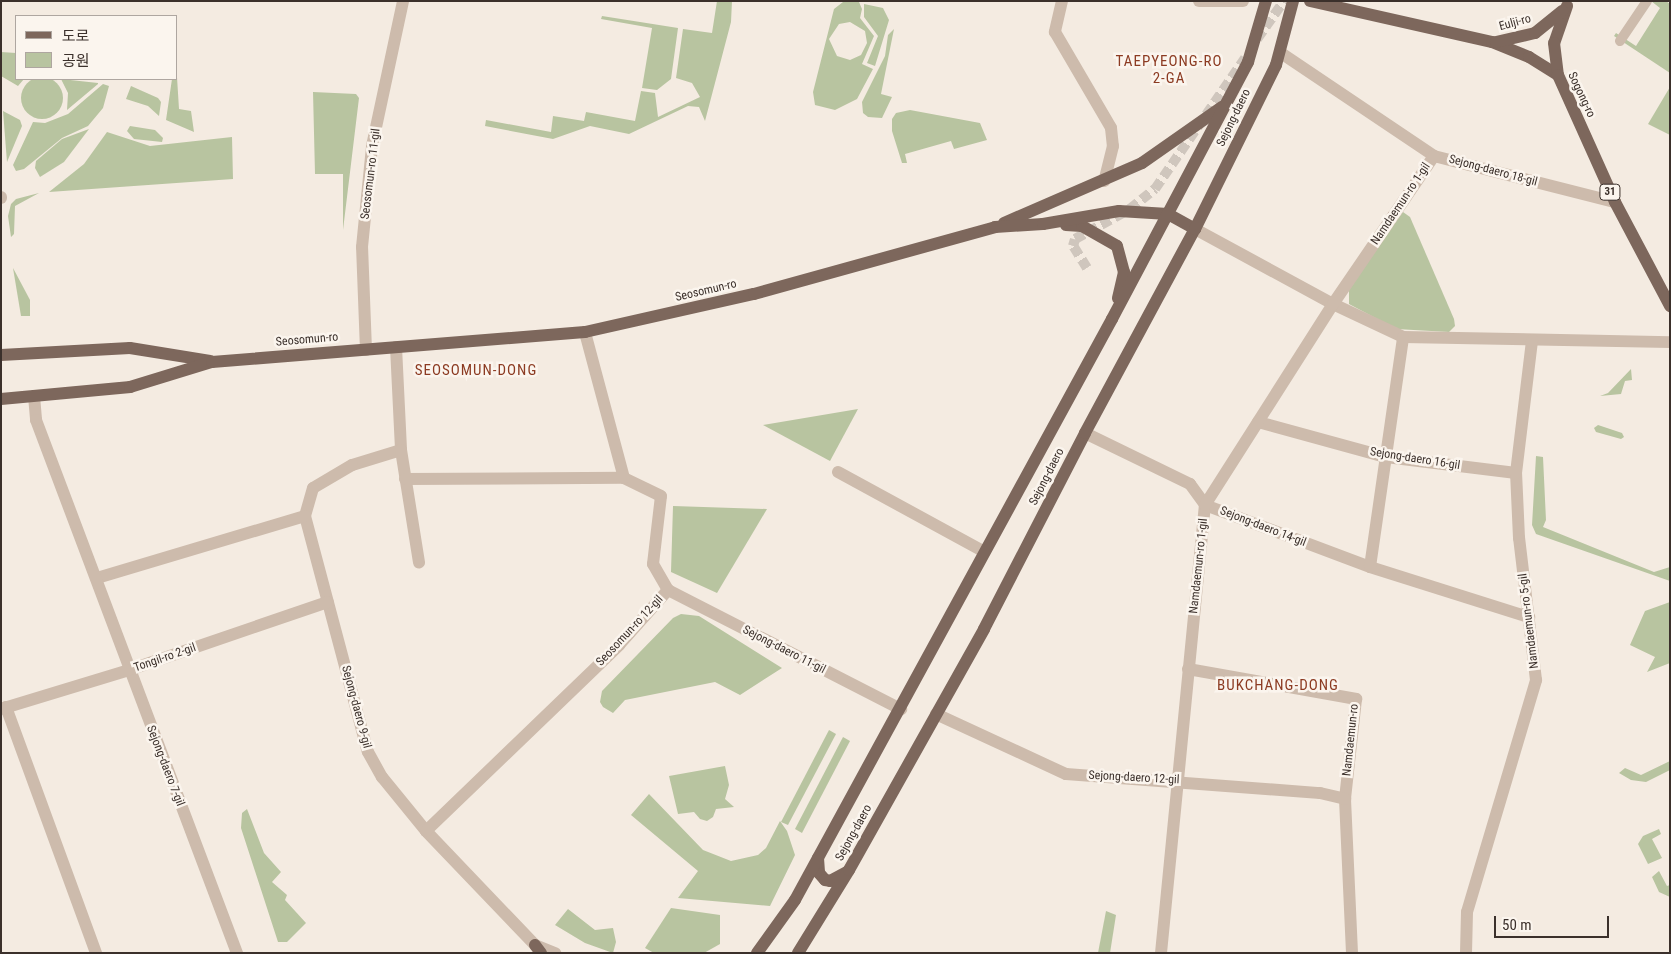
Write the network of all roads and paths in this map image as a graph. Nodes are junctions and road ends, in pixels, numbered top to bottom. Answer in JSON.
{"nodes":[{"id":1,"x":403,"y":1,"type":"edge"},
{"id":2,"x":1062,"y":1,"type":"edge"},
{"id":3,"x":1199,"y":1,"type":"edge"},
{"id":4,"x":1243,"y":1,"type":"edge"},
{"id":5,"x":1266,"y":1,"type":"edge"},
{"id":6,"x":1293,"y":1,"type":"edge"},
{"id":7,"x":1310,"y":1,"type":"edge"},
{"id":8,"x":1647,"y":1,"type":"edge"},
{"id":9,"x":1568,"y":3,"type":"edge"},
{"id":10,"x":1620,"y":40,"type":"dead end"},
{"id":11,"x":1492,"y":42,"type":"junction"},
{"id":12,"x":1281,"y":53,"type":"junction"},
{"id":13,"x":1558,"y":75,"type":"junction"},
{"id":14,"x":1224,"y":106,"type":"junction"},
{"id":15,"x":1434,"y":156,"type":"junction"},
{"id":16,"x":1104,"y":181,"type":"junction"},
{"id":17,"x":1615,"y":202,"type":"junction"},
{"id":18,"x":1168,"y":214,"type":"junction"},
{"id":19,"x":1043,"y":224,"type":"junction"},
{"id":20,"x":995,"y":227,"type":"junction"},
{"id":21,"x":1195,"y":229,"type":"junction"},
{"id":22,"x":1333,"y":304,"type":"junction"},
{"id":23,"x":1670,"y":306,"type":"edge"},
{"id":24,"x":1112,"y":319,"type":"junction"},
{"id":25,"x":585,"y":332,"type":"junction"},
{"id":26,"x":1403,"y":337,"type":"junction"},
{"id":27,"x":1532,"y":340,"type":"junction"},
{"id":28,"x":1670,"y":342,"type":"edge"},
{"id":29,"x":396,"y":347,"type":"junction"},
{"id":30,"x":366,"y":350,"type":"junction"},
{"id":31,"x":1,"y":356,"type":"edge"},
{"id":32,"x":212,"y":362,"type":"junction"},
{"id":33,"x":34,"y":396,"type":"junction"},
{"id":34,"x":1,"y":399,"type":"edge"},
{"id":35,"x":1258,"y":422,"type":"junction"},
{"id":36,"x":1085,"y":433,"type":"junction"},
{"id":37,"x":401,"y":450,"type":"junction"},
{"id":38,"x":1386,"y":457,"type":"junction"},
{"id":39,"x":838,"y":472,"type":"dead end"},
{"id":40,"x":1516,"y":473,"type":"junction"},
{"id":41,"x":624,"y":478,"type":"junction"},
{"id":42,"x":406,"y":479,"type":"junction"},
{"id":43,"x":1205,"y":505,"type":"junction"},
{"id":44,"x":305,"y":516,"type":"junction"},
{"id":45,"x":983,"y":552,"type":"junction"},
{"id":46,"x":419,"y":563,"type":"dead end"},
{"id":47,"x":1370,"y":567,"type":"junction"},
{"id":48,"x":97,"y":578,"type":"junction"},
{"id":49,"x":668,"y":590,"type":"junction"},
{"id":50,"x":328,"y":602,"type":"junction"},
{"id":51,"x":1529,"y":617,"type":"junction"},
{"id":52,"x":1188,"y":669,"type":"junction"},
{"id":53,"x":128,"y":670,"type":"junction"},
{"id":54,"x":4,"y":708,"type":"edge"},
{"id":55,"x":901,"y":709,"type":"junction"},
{"id":56,"x":936,"y":714,"type":"junction"},
{"id":57,"x":1176,"y":781,"type":"junction"},
{"id":58,"x":1345,"y":799,"type":"junction"},
{"id":59,"x":426,"y":830,"type":"junction"},
{"id":60,"x":818,"y":857,"type":"junction"},
{"id":61,"x":849,"y":870,"type":"junction"},
{"id":62,"x":538,"y":949,"type":"edge"},
{"id":63,"x":803,"y":950,"type":"edge"},
{"id":64,"x":96,"y":953,"type":"edge"},
{"id":65,"x":237,"y":953,"type":"edge"},
{"id":66,"x":555,"y":953,"type":"edge"},
{"id":67,"x":757,"y":953,"type":"edge"},
{"id":68,"x":1161,"y":953,"type":"edge"},
{"id":69,"x":1352,"y":953,"type":"edge"},
{"id":70,"x":1466,"y":953,"type":"edge"}],
"edges":[{"from":1,"to":30,"type":"street","name":"Seosomun-ro 11-gil"},
{"from":2,"to":16,"type":"street"},
{"from":3,"to":4,"type":"street"},
{"from":5,"to":14,"type":"main road","name":"Sejong-daero"},
{"from":6,"to":12,"type":"main road","name":"Sejong-daero"},
{"from":7,"to":11,"type":"main road","name":"Sogong-ro"},
{"from":8,"to":10,"type":"street"},
{"from":9,"to":11,"type":"main road","name":"Eulji-ro"},
{"from":9,"to":13,"type":"main road","name":"Eulji-ro"},
{"from":11,"to":13,"type":"main road","name":"Sogong-ro"},
{"from":12,"to":15,"type":"street","name":"Sejong-daero 18-gil"},
{"from":12,"to":21,"type":"main road","name":"Sejong-daero"},
{"from":13,"to":17,"type":"main road","name":"Sogong-ro","number":"31"},
{"from":14,"to":16,"type":"main road"},
{"from":14,"to":18,"type":"main road","name":"Sejong-daero"},
{"from":15,"to":17,"type":"street","name":"Sejong-daero 18-gil"},
{"from":15,"to":22,"type":"street","name":"Namdaemun-ro 1-gil"},
{"from":16,"to":20,"type":"main road"},
{"from":17,"to":23,"type":"main road","name":"Sogong-ro","number":"31"},
{"from":18,"to":19,"type":"main road","name":"Seosomun-ro"},
{"from":18,"to":21,"type":"main road","name":"Seosomun-ro"},
{"from":18,"to":24,"type":"main road","name":"Sejong-daero"},
{"from":19,"to":20,"type":"main road","name":"Seosomun-ro"},
{"from":19,"to":24,"type":"main road"},
{"from":20,"to":25,"type":"main road","name":"Seosomun-ro"},
{"from":21,"to":22,"type":"street"},
{"from":21,"to":36,"type":"main road","name":"Sejong-daero"},
{"from":22,"to":26,"type":"street"},
{"from":22,"to":35,"type":"street","name":"Namdaemun-ro 1-gil"},
{"from":24,"to":45,"type":"main road","name":"Sejong-daero"},
{"from":25,"to":29,"type":"main road","name":"Seosomun-ro"},
{"from":25,"to":41,"type":"street"},
{"from":26,"to":27,"type":"street"},
{"from":26,"to":38,"type":"street"},
{"from":27,"to":28,"type":"street"},
{"from":27,"to":40,"type":"street","name":"Namdaemun-ro 5-gil"},
{"from":29,"to":30,"type":"main road","name":"Seosomun-ro"},
{"from":29,"to":37,"type":"street"},
{"from":30,"to":32,"type":"main road","name":"Seosomun-ro"},
{"from":31,"to":32,"type":"main road","name":"Seosomun-ro"},
{"from":32,"to":33,"type":"main road","name":"Seosomun-ro"},
{"from":33,"to":34,"type":"main road","name":"Seosomun-ro"},
{"from":33,"to":48,"type":"street","name":"Sejong-daero 7-gil"},
{"from":35,"to":38,"type":"street","name":"Sejong-daero 16-gil"},
{"from":35,"to":43,"type":"street","name":"Namdaemun-ro 1-gil"},
{"from":36,"to":43,"type":"street","name":"Sejong-daero 14-gil"},
{"from":36,"to":56,"type":"main road","name":"Sejong-daero"},
{"from":37,"to":42,"type":"street"},
{"from":37,"to":44,"type":"street"},
{"from":38,"to":40,"type":"street","name":"Sejong-daero 16-gil"},
{"from":38,"to":47,"type":"street"},
{"from":39,"to":45,"type":"street"},
{"from":40,"to":51,"type":"street","name":"Namdaemun-ro 5-gil"},
{"from":41,"to":42,"type":"street"},
{"from":41,"to":49,"type":"street","name":"Seosomun-ro 12-gil"},
{"from":42,"to":46,"type":"street"},
{"from":43,"to":47,"type":"street","name":"Sejong-daero 14-gil"},
{"from":43,"to":52,"type":"street","name":"Namdaemun-ro 1-gil"},
{"from":44,"to":48,"type":"street"},
{"from":44,"to":50,"type":"street","name":"Sejong-daero 9-gil"},
{"from":45,"to":55,"type":"main road","name":"Sejong-daero"},
{"from":47,"to":51,"type":"street","name":"Sejong-daero 14-gil"},
{"from":48,"to":53,"type":"street","name":"Sejong-daero 7-gil"},
{"from":49,"to":55,"type":"street","name":"Sejong-daero 11-gil"},
{"from":49,"to":59,"type":"street","name":"Seosomun-ro 12-gil"},
{"from":50,"to":53,"type":"street","name":"Tongil-ro 2-gil"},
{"from":50,"to":59,"type":"street","name":"Sejong-daero 9-gil"},
{"from":51,"to":70,"type":"street","name":"Namdaemun-ro 5-gil"},
{"from":52,"to":57,"type":"street","name":"Namdaemun-ro 1-gil"},
{"from":52,"to":58,"type":"street","name":"Namdaemun-ro"},
{"from":53,"to":54,"type":"street","name":"Tongil-ro 2-gil"},
{"from":53,"to":65,"type":"street","name":"Sejong-daero 7-gil"},
{"from":54,"to":64,"type":"street"},
{"from":55,"to":60,"type":"main road","name":"Sejong-daero"},
{"from":56,"to":57,"type":"street","name":"Sejong-daero 12-gil"},
{"from":56,"to":61,"type":"main road","name":"Sejong-daero"},
{"from":57,"to":58,"type":"street","name":"Sejong-daero 12-gil"},
{"from":57,"to":68,"type":"street","name":"Namdaemun-ro 1-gil"},
{"from":58,"to":69,"type":"street","name":"Namdaemun-ro"},
{"from":59,"to":62,"type":"street","name":"Sejong-daero 9-gil"},
{"from":60,"to":61,"type":"main road"},
{"from":60,"to":67,"type":"main road","name":"Sejong-daero"},
{"from":61,"to":63,"type":"main road","name":"Sejong-daero"},
{"from":62,"to":66,"type":"street","name":"Sejong-daero 9-gil"}]}
